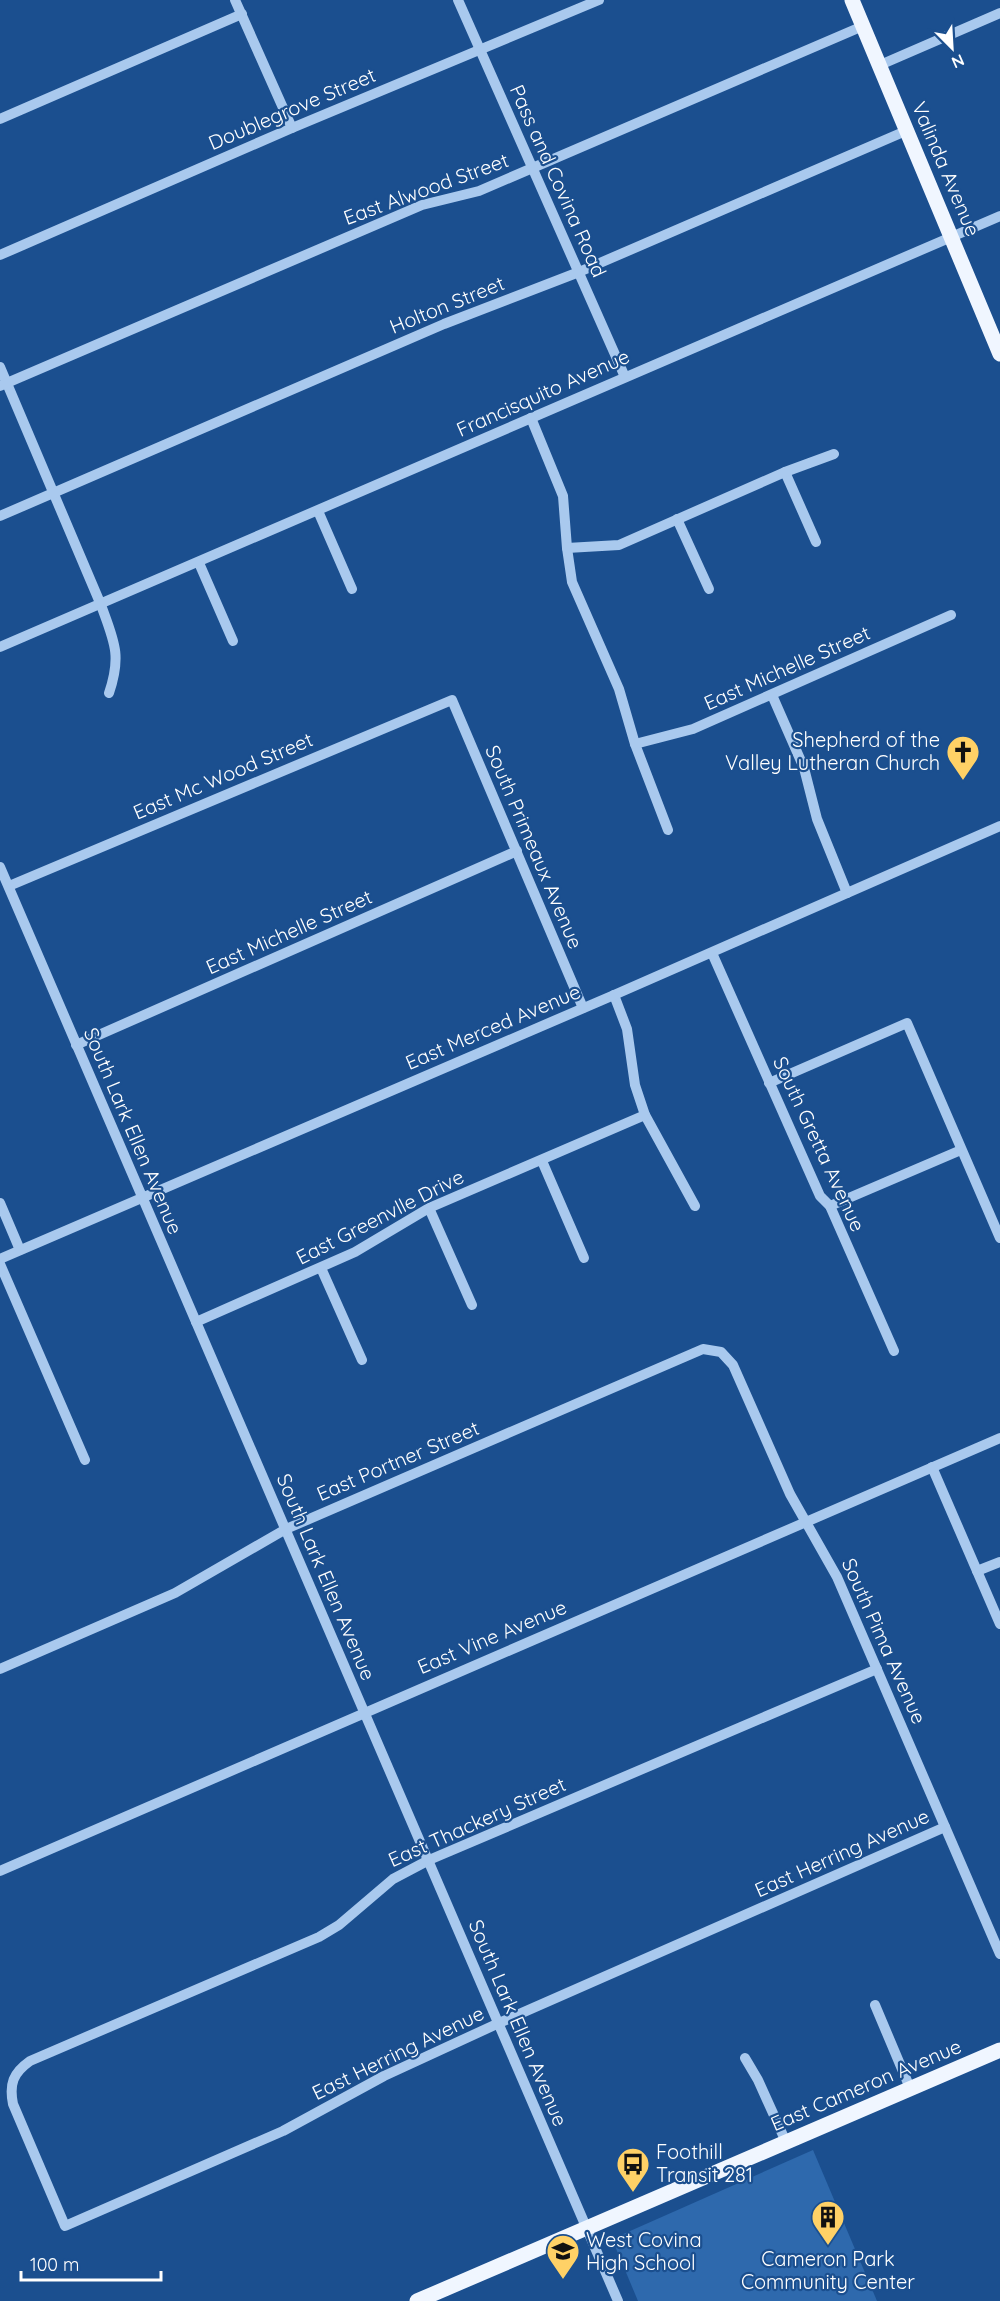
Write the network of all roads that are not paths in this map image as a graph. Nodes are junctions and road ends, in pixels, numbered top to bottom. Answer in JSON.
{"nodes":[{"id":1,"x":235,"y":0,"type":"edge"},
{"id":2,"x":458,"y":0,"type":"edge"},
{"id":3,"x":599,"y":0,"type":"edge"},
{"id":4,"x":852,"y":0,"type":"edge"},
{"id":5,"x":1000,"y":13,"type":"edge"},
{"id":6,"x":242,"y":14,"type":"junction"},
{"id":7,"x":863,"y":26,"type":"junction"},
{"id":8,"x":480,"y":49,"type":"junction"},
{"id":9,"x":880,"y":65,"type":"junction"},
{"id":10,"x":0,"y":119,"type":"edge"},
{"id":11,"x":292,"y":128,"type":"junction"},
{"id":12,"x":908,"y":130,"type":"junction"},
{"id":13,"x":533,"y":168,"type":"junction"},
{"id":14,"x":1000,"y":216,"type":"edge"},
{"id":15,"x":952,"y":237,"type":"junction"},
{"id":16,"x":0,"y":255,"type":"edge"},
{"id":17,"x":579,"y":272,"type":"junction"},
{"id":18,"x":1000,"y":354,"type":"edge"},
{"id":19,"x":0,"y":367,"type":"edge"},
{"id":20,"x":625,"y":377,"type":"junction"},
{"id":21,"x":4,"y":385,"type":"edge"},
{"id":22,"x":531,"y":418,"type":"junction"},
{"id":23,"x":834,"y":454,"type":"dead end"},
{"id":24,"x":785,"y":472,"type":"junction"},
{"id":25,"x":54,"y":492,"type":"junction"},
{"id":26,"x":318,"y":511,"type":"junction"},
{"id":27,"x":0,"y":516,"type":"edge"},
{"id":28,"x":677,"y":519,"type":"junction"},
{"id":29,"x":816,"y":542,"type":"dead end"},
{"id":30,"x":567,"y":548,"type":"junction"},
{"id":31,"x":199,"y":563,"type":"junction"},
{"id":32,"x":352,"y":589,"type":"dead end"},
{"id":33,"x":709,"y":589,"type":"dead end"},
{"id":34,"x":101,"y":605,"type":"junction"},
{"id":35,"x":951,"y":615,"type":"dead end"},
{"id":36,"x":233,"y":641,"type":"dead end"},
{"id":37,"x":0,"y":647,"type":"edge"},
{"id":38,"x":109,"y":693,"type":"dead end"},
{"id":39,"x":772,"y":695,"type":"junction"},
{"id":40,"x":452,"y":699,"type":"joint"},
{"id":41,"x":635,"y":744,"type":"junction"},
{"id":42,"x":1000,"y":826,"type":"edge"},
{"id":43,"x":668,"y":831,"type":"dead end"},
{"id":44,"x":517,"y":851,"type":"junction"},
{"id":45,"x":0,"y":867,"type":"edge"},
{"id":46,"x":9,"y":886,"type":"junction"},
{"id":47,"x":847,"y":893,"type":"junction"},
{"id":48,"x":712,"y":952,"type":"junction"},
{"id":49,"x":614,"y":995,"type":"junction"},
{"id":50,"x":583,"y":1008,"type":"junction"},
{"id":51,"x":76,"y":1045,"type":"junction"},
{"id":52,"x":769,"y":1083,"type":"junction"},
{"id":53,"x":645,"y":1115,"type":"junction"},
{"id":54,"x":961,"y":1150,"type":"junction"},
{"id":55,"x":542,"y":1161,"type":"junction"},
{"id":56,"x":141,"y":1198,"type":"junction"},
{"id":57,"x":0,"y":1203,"type":"edge"},
{"id":58,"x":694,"y":1206,"type":"dead end"},
{"id":59,"x":830,"y":1206,"type":"junction"},
{"id":60,"x":429,"y":1209,"type":"junction"},
{"id":61,"x":1000,"y":1238,"type":"edge"},
{"id":62,"x":20,"y":1250,"type":"junction"},
{"id":63,"x":584,"y":1258,"type":"dead end"},
{"id":64,"x":0,"y":1259,"type":"edge"},
{"id":65,"x":0,"y":1264,"type":"edge"},
{"id":66,"x":321,"y":1268,"type":"junction"},
{"id":67,"x":471,"y":1305,"type":"dead end"},
{"id":68,"x":196,"y":1322,"type":"junction"},
{"id":69,"x":894,"y":1351,"type":"dead end"},
{"id":70,"x":721,"y":1352,"type":"joint"},
{"id":71,"x":362,"y":1360,"type":"dead end"},
{"id":72,"x":1000,"y":1438,"type":"edge"},
{"id":73,"x":86,"y":1460,"type":"dead end"},
{"id":74,"x":932,"y":1467,"type":"junction"},
{"id":75,"x":806,"y":1521,"type":"junction"},
{"id":76,"x":286,"y":1529,"type":"junction"},
{"id":77,"x":1000,"y":1562,"type":"edge"},
{"id":78,"x":977,"y":1571,"type":"junction"},
{"id":79,"x":1000,"y":1624,"type":"edge"},
{"id":80,"x":0,"y":1669,"type":"edge"},
{"id":81,"x":877,"y":1669,"type":"junction"},
{"id":82,"x":365,"y":1712,"type":"junction"},
{"id":83,"x":945,"y":1827,"type":"junction"},
{"id":84,"x":429,"y":1860,"type":"junction"},
{"id":85,"x":0,"y":1871,"type":"edge"},
{"id":86,"x":1000,"y":1954,"type":"edge"},
{"id":87,"x":875,"y":2005,"type":"dead end"},
{"id":88,"x":499,"y":2023,"type":"junction"},
{"id":89,"x":1000,"y":2050,"type":"edge"},
{"id":90,"x":745,"y":2058,"type":"dead end"},
{"id":91,"x":910,"y":2088,"type":"junction"},
{"id":92,"x":786,"y":2142,"type":"junction"},
{"id":93,"x":65,"y":2226,"type":"joint"},
{"id":94,"x":586,"y":2227,"type":"junction"},
{"id":95,"x":417,"y":2301,"type":"edge"},
{"id":96,"x":618,"y":2301,"type":"edge"}],
"edges":[{"from":1,"to":6,"type":"street"},
{"from":2,"to":8,"type":"street","name":"Pass and Covina Road"},
{"from":3,"to":8,"type":"street","name":"Doublegrove Street"},
{"from":4,"to":7,"type":"main road","name":"Valinda Avenue"},
{"from":5,"to":9,"type":"street"},
{"from":6,"to":10,"type":"street"},
{"from":6,"to":11,"type":"street"},
{"from":7,"to":9,"type":"main road","name":"Valinda Avenue"},
{"from":7,"to":13,"type":"street","name":"East Alwood Street"},
{"from":8,"to":11,"type":"street","name":"Doublegrove Street"},
{"from":8,"to":13,"type":"street","name":"Pass and Covina Road"},
{"from":9,"to":12,"type":"main road","name":"Valinda Avenue"},
{"from":11,"to":16,"type":"street","name":"Doublegrove Street"},
{"from":12,"to":15,"type":"main road","name":"Valinda Avenue"},
{"from":12,"to":17,"type":"street","name":"Holton Street"},
{"from":13,"to":17,"type":"street","name":"Pass and Covina Road"},
{"from":13,"to":21,"type":"street","name":"East Alwood Street"},
{"from":14,"to":15,"type":"street","name":"Francisquito Avenue"},
{"from":15,"to":18,"type":"main road","name":"Valinda Avenue"},
{"from":15,"to":20,"type":"street","name":"Francisquito Avenue"},
{"from":17,"to":20,"type":"street","name":"Pass and Covina Road"},
{"from":17,"to":25,"type":"street","name":"Holton Street"},
{"from":19,"to":21,"type":"street"},
{"from":20,"to":22,"type":"street","name":"Francisquito Avenue"},
{"from":21,"to":25,"type":"street"},
{"from":22,"to":26,"type":"street","name":"Francisquito Avenue"},
{"from":22,"to":30,"type":"street"},
{"from":23,"to":24,"type":"street"},
{"from":24,"to":28,"type":"street"},
{"from":24,"to":29,"type":"street"},
{"from":25,"to":27,"type":"street","name":"Holton Street"},
{"from":25,"to":34,"type":"street"},
{"from":26,"to":31,"type":"street","name":"Francisquito Avenue"},
{"from":26,"to":32,"type":"street"},
{"from":28,"to":30,"type":"street"},
{"from":28,"to":33,"type":"street"},
{"from":30,"to":41,"type":"street"},
{"from":31,"to":34,"type":"street","name":"Francisquito Avenue"},
{"from":31,"to":36,"type":"street"},
{"from":34,"to":37,"type":"street","name":"Francisquito Avenue"},
{"from":34,"to":38,"type":"street"},
{"from":35,"to":39,"type":"street","name":"East Michelle Street"},
{"from":39,"to":41,"type":"street","name":"East Michelle Street"},
{"from":39,"to":47,"type":"street"},
{"from":40,"to":44,"type":"street","name":"South Primeaux Avenue"},
{"from":40,"to":46,"type":"street","name":"East Mc Wood Street"},
{"from":41,"to":43,"type":"street"},
{"from":42,"to":47,"type":"street","name":"East Merced Avenue"},
{"from":44,"to":50,"type":"street","name":"South Primeaux Avenue"},
{"from":44,"to":51,"type":"street","name":"East Michelle Street"},
{"from":45,"to":46,"type":"street","name":"South Lark Ellen Avenue"},
{"from":46,"to":51,"type":"street","name":"South Lark Ellen Avenue"},
{"from":47,"to":48,"type":"street","name":"East Merced Avenue"},
{"from":48,"to":49,"type":"street","name":"East Merced Avenue"},
{"from":48,"to":52,"type":"street","name":"South Gretta Avenue"},
{"from":49,"to":50,"type":"street","name":"East Merced Avenue"},
{"from":49,"to":53,"type":"street"},
{"from":50,"to":56,"type":"street","name":"East Merced Avenue"},
{"from":51,"to":56,"type":"street","name":"South Lark Ellen Avenue"},
{"from":52,"to":54,"type":"street"},
{"from":52,"to":59,"type":"street","name":"South Gretta Avenue"},
{"from":53,"to":55,"type":"street","name":"East Greenvlle Drive"},
{"from":53,"to":58,"type":"street"},
{"from":54,"to":59,"type":"street"},
{"from":54,"to":61,"type":"street"},
{"from":55,"to":60,"type":"street","name":"East Greenvlle Drive"},
{"from":55,"to":63,"type":"street"},
{"from":56,"to":62,"type":"street","name":"East Merced Avenue"},
{"from":56,"to":68,"type":"street","name":"South Lark Ellen Avenue"},
{"from":57,"to":62,"type":"street"},
{"from":59,"to":69,"type":"street","name":"South Gretta Avenue"},
{"from":60,"to":66,"type":"street","name":"East Greenvlle Drive"},
{"from":60,"to":67,"type":"street"},
{"from":62,"to":64,"type":"street","name":"East Merced Avenue"},
{"from":65,"to":73,"type":"street"},
{"from":66,"to":68,"type":"street","name":"East Greenvlle Drive"},
{"from":66,"to":71,"type":"street"},
{"from":68,"to":76,"type":"street","name":"South Lark Ellen Avenue"},
{"from":70,"to":75,"type":"street","name":"South Pima Avenue"},
{"from":70,"to":76,"type":"street","name":"East Portner Street"},
{"from":72,"to":74,"type":"street","name":"East Vine Avenue"},
{"from":74,"to":75,"type":"street","name":"East Vine Avenue"},
{"from":74,"to":78,"type":"street"},
{"from":75,"to":81,"type":"street","name":"South Pima Avenue"},
{"from":75,"to":82,"type":"street","name":"East Vine Avenue"},
{"from":76,"to":80,"type":"street","name":"East Portner Street"},
{"from":76,"to":82,"type":"street","name":"South Lark Ellen Avenue"},
{"from":77,"to":78,"type":"street"},
{"from":78,"to":79,"type":"street"},
{"from":81,"to":83,"type":"street","name":"South Pima Avenue"},
{"from":81,"to":84,"type":"street","name":"East Thackery Street"},
{"from":82,"to":84,"type":"street","name":"South Lark Ellen Avenue"},
{"from":82,"to":85,"type":"street","name":"East Vine Avenue"},
{"from":83,"to":86,"type":"street","name":"South Pima Avenue"},
{"from":83,"to":88,"type":"street","name":"East Herring Avenue"},
{"from":84,"to":88,"type":"street","name":"South Lark Ellen Avenue"},
{"from":84,"to":93,"type":"street","name":"East Thackery Street"},
{"from":87,"to":91,"type":"street"},
{"from":88,"to":93,"type":"street","name":"East Herring Avenue"},
{"from":88,"to":94,"type":"street","name":"South Lark Ellen Avenue"},
{"from":89,"to":91,"type":"main road","name":"East Cameron Avenue"},
{"from":90,"to":92,"type":"street"},
{"from":91,"to":92,"type":"main road","name":"East Cameron Avenue"},
{"from":92,"to":94,"type":"main road","name":"East Cameron Avenue"},
{"from":94,"to":95,"type":"main road","name":"East Cameron Avenue"},
{"from":94,"to":96,"type":"street","name":"South Lark Ellen Avenue"}]}
